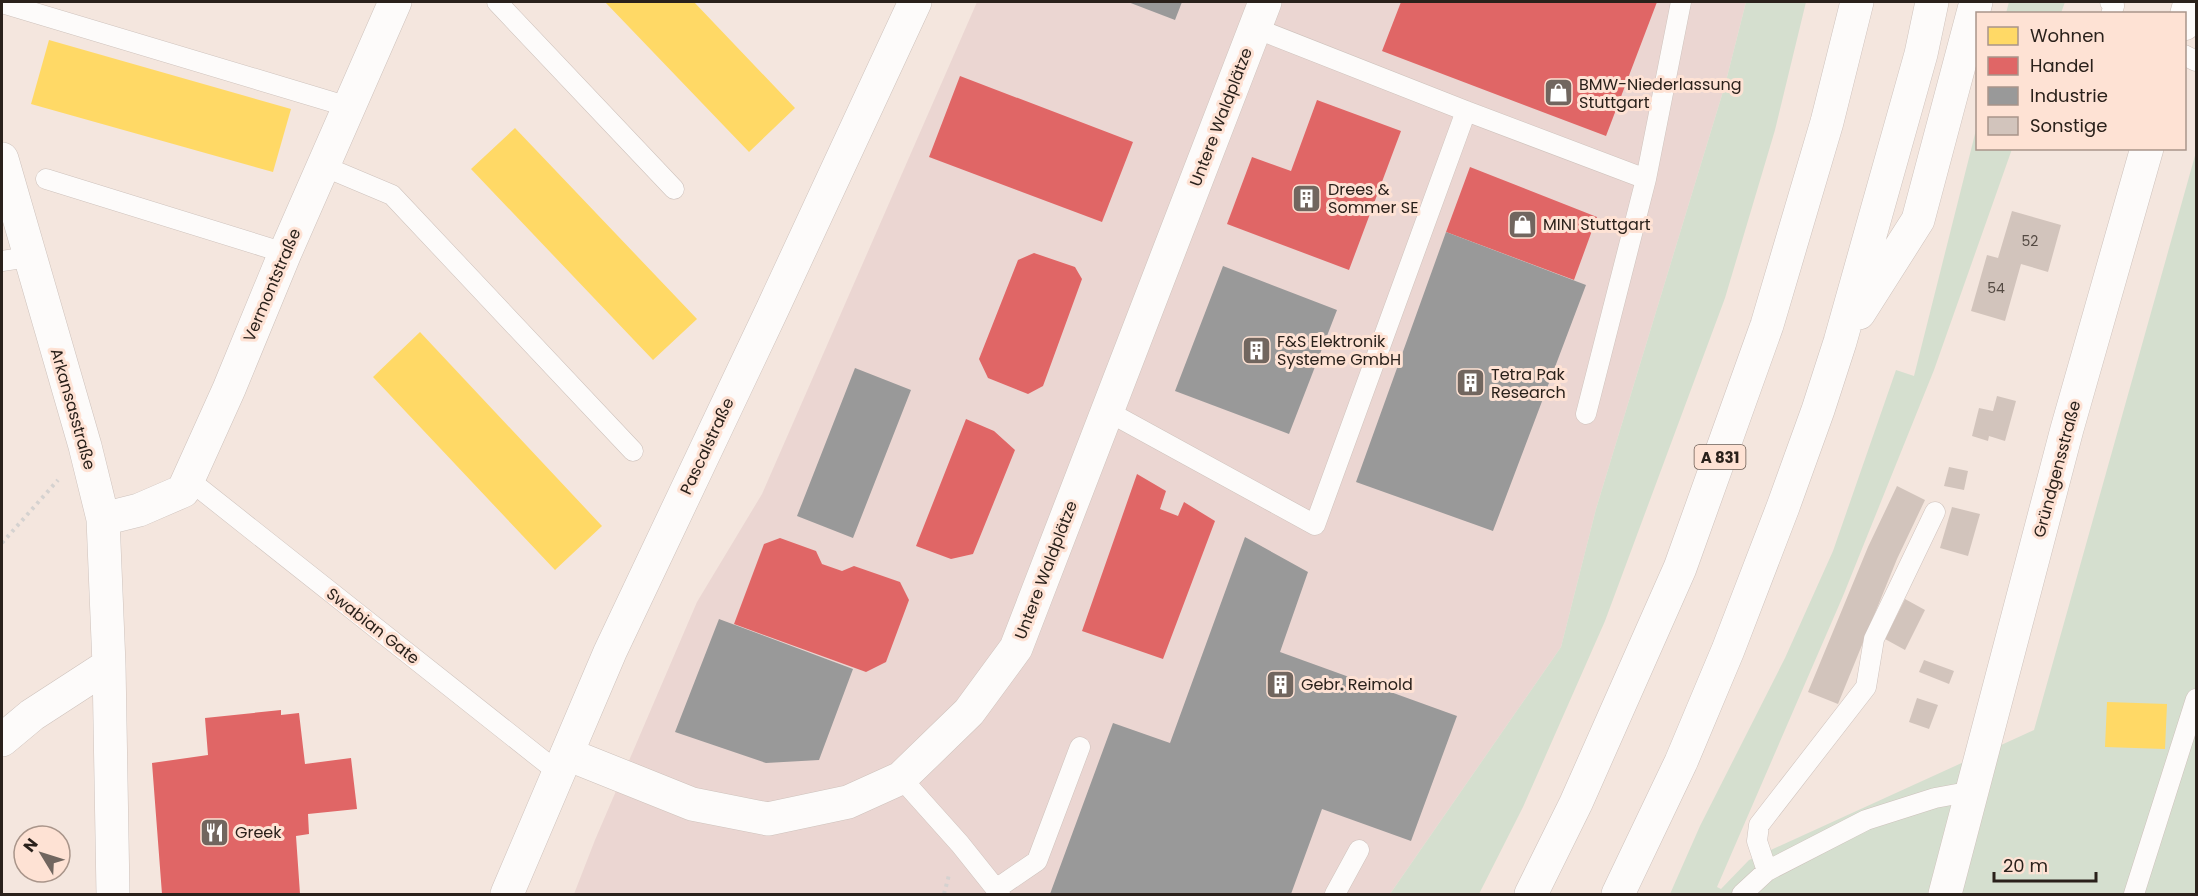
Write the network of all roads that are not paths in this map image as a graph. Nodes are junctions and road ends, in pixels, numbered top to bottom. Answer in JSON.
{"nodes":[{"id":1,"x":395,"y":2,"type":"edge"},
{"id":2,"x":497,"y":2,"type":"edge"},
{"id":3,"x":915,"y":2,"type":"edge"},
{"id":4,"x":1681,"y":2,"type":"edge"},
{"id":5,"x":1857,"y":2,"type":"edge"},
{"id":6,"x":1932,"y":2,"type":"edge"},
{"id":7,"x":1976,"y":2,"type":"edge"},
{"id":8,"x":2190,"y":2,"type":"edge"},
{"id":9,"x":5,"y":4,"type":"dead end"},
{"id":10,"x":1260,"y":15,"type":"edge"},
{"id":11,"x":2186,"y":17,"type":"edge"},
{"id":12,"x":349,"y":107,"type":"junction"},
{"id":13,"x":1466,"y":111,"type":"junction"},
{"id":14,"x":2146,"y":150,"type":"edge"},
{"id":15,"x":2,"y":159,"type":"edge"},
{"id":16,"x":323,"y":166,"type":"junction"},
{"id":17,"x":1646,"y":178,"type":"junction"},
{"id":18,"x":46,"y":179,"type":"dead end"},
{"id":19,"x":674,"y":189,"type":"dead end"},
{"id":20,"x":285,"y":254,"type":"junction"},
{"id":21,"x":15,"y":259,"type":"edge"},
{"id":22,"x":1840,"y":342,"type":"junction"},
{"id":23,"x":1107,"y":411,"type":"junction"},
{"id":24,"x":1586,"y":414,"type":"dead end"},
{"id":25,"x":633,"y":451,"type":"dead end"},
{"id":26,"x":188,"y":479,"type":"junction"},
{"id":27,"x":1935,"y":512,"type":"dead end"},
{"id":28,"x":103,"y":519,"type":"junction"},
{"id":29,"x":109,"y":665,"type":"junction"},
{"id":30,"x":2196,"y":699,"type":"edge"},
{"id":31,"x":2,"y":740,"type":"edge"},
{"id":32,"x":1080,"y":747,"type":"dead end"},
{"id":33,"x":563,"y":764,"type":"junction"},
{"id":34,"x":901,"y":778,"type":"junction"},
{"id":35,"x":1973,"y":791,"type":"junction"},
{"id":36,"x":1359,"y":850,"type":"dead end"},
{"id":37,"x":1767,"y":871,"type":"junction"},
{"id":38,"x":998,"y":892,"type":"edge"},
{"id":39,"x":113,"y":894,"type":"edge"},
{"id":40,"x":507,"y":894,"type":"edge"},
{"id":41,"x":1335,"y":894,"type":"edge"},
{"id":42,"x":1531,"y":894,"type":"edge"},
{"id":43,"x":1618,"y":894,"type":"edge"},
{"id":44,"x":1742,"y":894,"type":"edge"},
{"id":45,"x":1945,"y":894,"type":"edge"},
{"id":46,"x":2134,"y":894,"type":"edge"}],
"edges":[{"from":1,"to":12,"type":"main road","name":"Vermontstraße"},
{"from":2,"to":19,"type":"lane"},
{"from":3,"to":33,"type":"main road","name":"Pascalstraße"},
{"from":4,"to":17,"type":"lane"},
{"from":5,"to":42,"type":"main road","number":"A 831"},
{"from":6,"to":22,"type":"main road"},
{"from":7,"to":22,"type":"main road"},
{"from":8,"to":11,"type":"main road"},
{"from":9,"to":12,"type":"lane"},
{"from":10,"to":13,"type":"lane"},
{"from":10,"to":23,"type":"main road","name":"Untere Waldplätze"},
{"from":12,"to":16,"type":"main road","name":"Vermontstraße"},
{"from":13,"to":17,"type":"lane"},
{"from":13,"to":23,"type":"lane"},
{"from":14,"to":35,"type":"main road","name":"Gründgensstraße"},
{"from":15,"to":21,"type":"main road","name":"Arkansasstraße"},
{"from":16,"to":20,"type":"main road","name":"Vermontstraße"},
{"from":16,"to":25,"type":"lane"},
{"from":17,"to":24,"type":"lane"},
{"from":18,"to":20,"type":"lane"},
{"from":20,"to":26,"type":"main road","name":"Vermontstraße"},
{"from":21,"to":28,"type":"main road","name":"Arkansasstraße"},
{"from":22,"to":43,"type":"main road"},
{"from":23,"to":34,"type":"main road","name":"Untere Waldplätze"},
{"from":26,"to":28,"type":"main road","name":"Vermontstraße"},
{"from":26,"to":33,"type":"lane","name":"Swabian Gate"},
{"from":27,"to":37,"type":"lane"},
{"from":28,"to":29,"type":"main road","name":"Arkansasstraße"},
{"from":29,"to":31,"type":"main road"},
{"from":29,"to":39,"type":"main road","name":"Arkansasstraße"},
{"from":30,"to":46,"type":"lane"},
{"from":32,"to":38,"type":"lane"},
{"from":33,"to":34,"type":"main road","name":"Untere Waldplätze"},
{"from":33,"to":40,"type":"main road","name":"Pascalstraße"},
{"from":34,"to":38,"type":"lane"},
{"from":35,"to":37,"type":"lane"},
{"from":35,"to":45,"type":"main road","name":"Gründgensstraße"},
{"from":36,"to":41,"type":"lane"},
{"from":37,"to":44,"type":"lane"}]}
